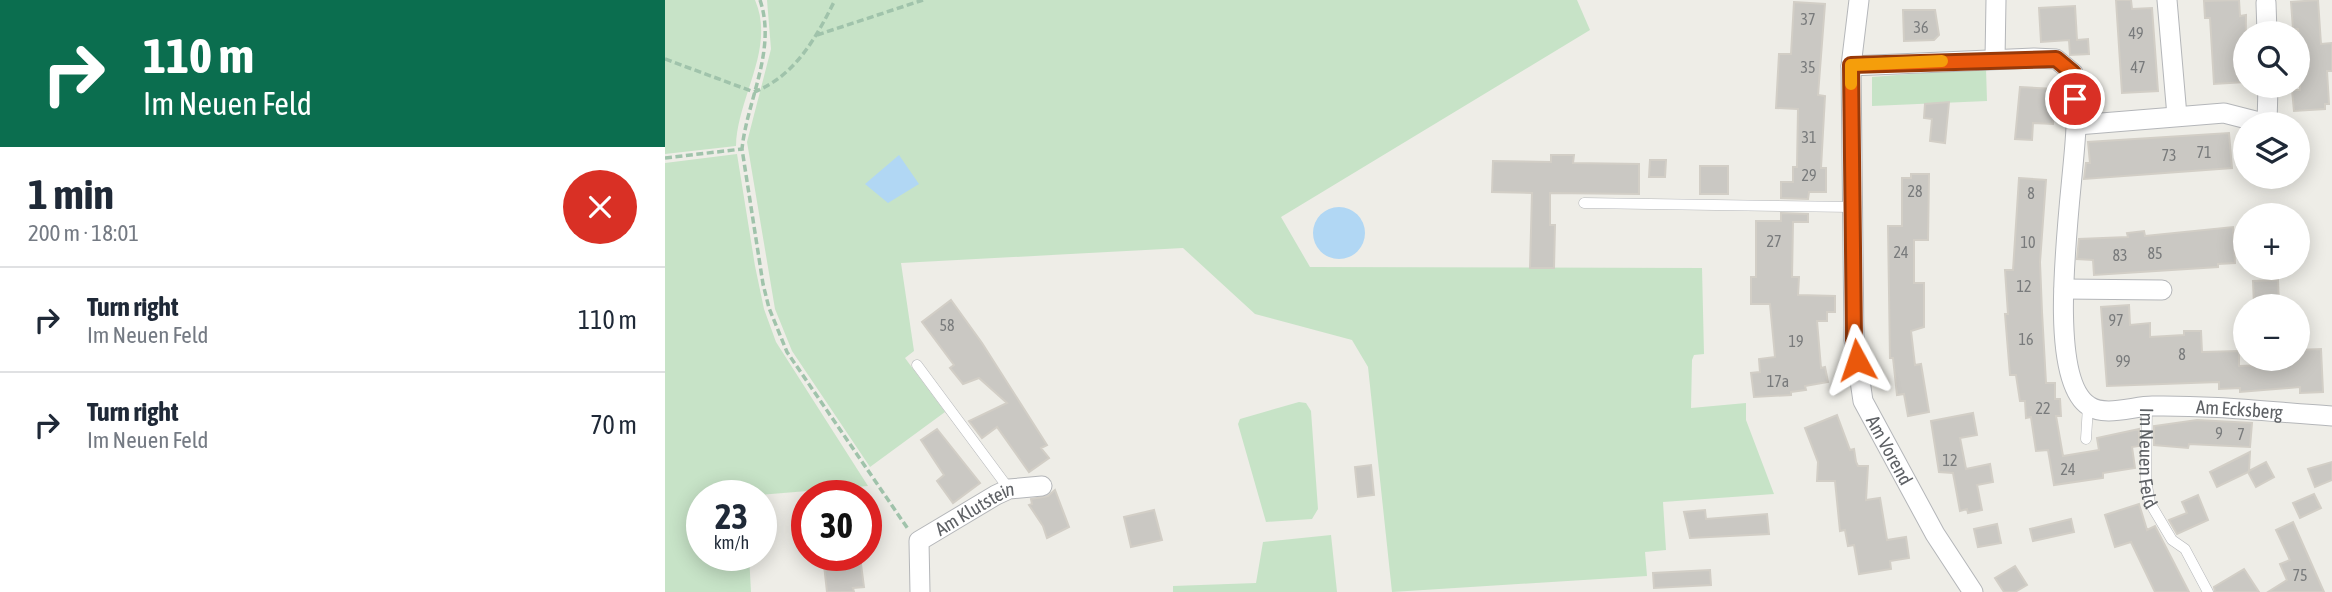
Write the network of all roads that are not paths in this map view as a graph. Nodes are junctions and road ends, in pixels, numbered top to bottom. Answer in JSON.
{"nodes":[{"id":1,"x":1859,"y":0,"type":"edge"},
{"id":2,"x":1996,"y":0,"type":"edge"},
{"id":3,"x":2167,"y":0,"type":"edge"},
{"id":4,"x":2266,"y":2,"type":"dead end"},
{"id":5,"x":2267,"y":21,"type":"edge"},
{"id":6,"x":1995,"y":59,"type":"junction"},
{"id":7,"x":1851,"y":65,"type":"junction"},
{"id":8,"x":2268,"y":98,"type":"edge"},
{"id":9,"x":2177,"y":116,"type":"junction"},
{"id":10,"x":2077,"y":125,"type":"junction"},
{"id":11,"x":1584,"y":203,"type":"dead end"},
{"id":12,"x":1853,"y":207,"type":"junction"},
{"id":13,"x":2064,"y":289,"type":"junction"},
{"id":14,"x":2162,"y":290,"type":"dead end"},
{"id":15,"x":917,"y":365,"type":"dead end"},
{"id":16,"x":2088,"y":406,"type":"junction"},
{"id":17,"x":2147,"y":406,"type":"junction"},
{"id":18,"x":2332,"y":416,"type":"edge"},
{"id":19,"x":2086,"y":439,"type":"dead end"},
{"id":20,"x":1042,"y":486,"type":"dead end"},
{"id":21,"x":1009,"y":489,"type":"junction"},
{"id":22,"x":920,"y":592,"type":"edge"},
{"id":23,"x":1973,"y":592,"type":"edge"},
{"id":24,"x":2208,"y":592,"type":"edge"}],
"edges":[{"from":1,"to":7,"type":"street","name":"Am Vorend"},
{"from":2,"to":6,"type":"street"},
{"from":3,"to":9,"type":"street"},
{"from":4,"to":5,"type":"street"},
{"from":6,"to":7,"type":"street"},
{"from":6,"to":10,"type":"street"},
{"from":7,"to":12,"type":"street","name":"Am Vorend"},
{"from":8,"to":9,"type":"street"},
{"from":9,"to":10,"type":"street"},
{"from":10,"to":13,"type":"street"},
{"from":11,"to":12,"type":"lane"},
{"from":12,"to":23,"type":"street","name":"Am Vorend"},
{"from":13,"to":14,"type":"street"},
{"from":13,"to":16,"type":"street"},
{"from":15,"to":21,"type":"lane"},
{"from":16,"to":17,"type":"street","name":"Im Neuen Feld"},
{"from":16,"to":19,"type":"lane"},
{"from":17,"to":18,"type":"street","name":"Am Ecksberg"},
{"from":17,"to":24,"type":"lane","name":"Im Neuen Feld"},
{"from":20,"to":21,"type":"street","name":"Am Klutstein"},
{"from":21,"to":22,"type":"street","name":"Am Klutstein"}]}
